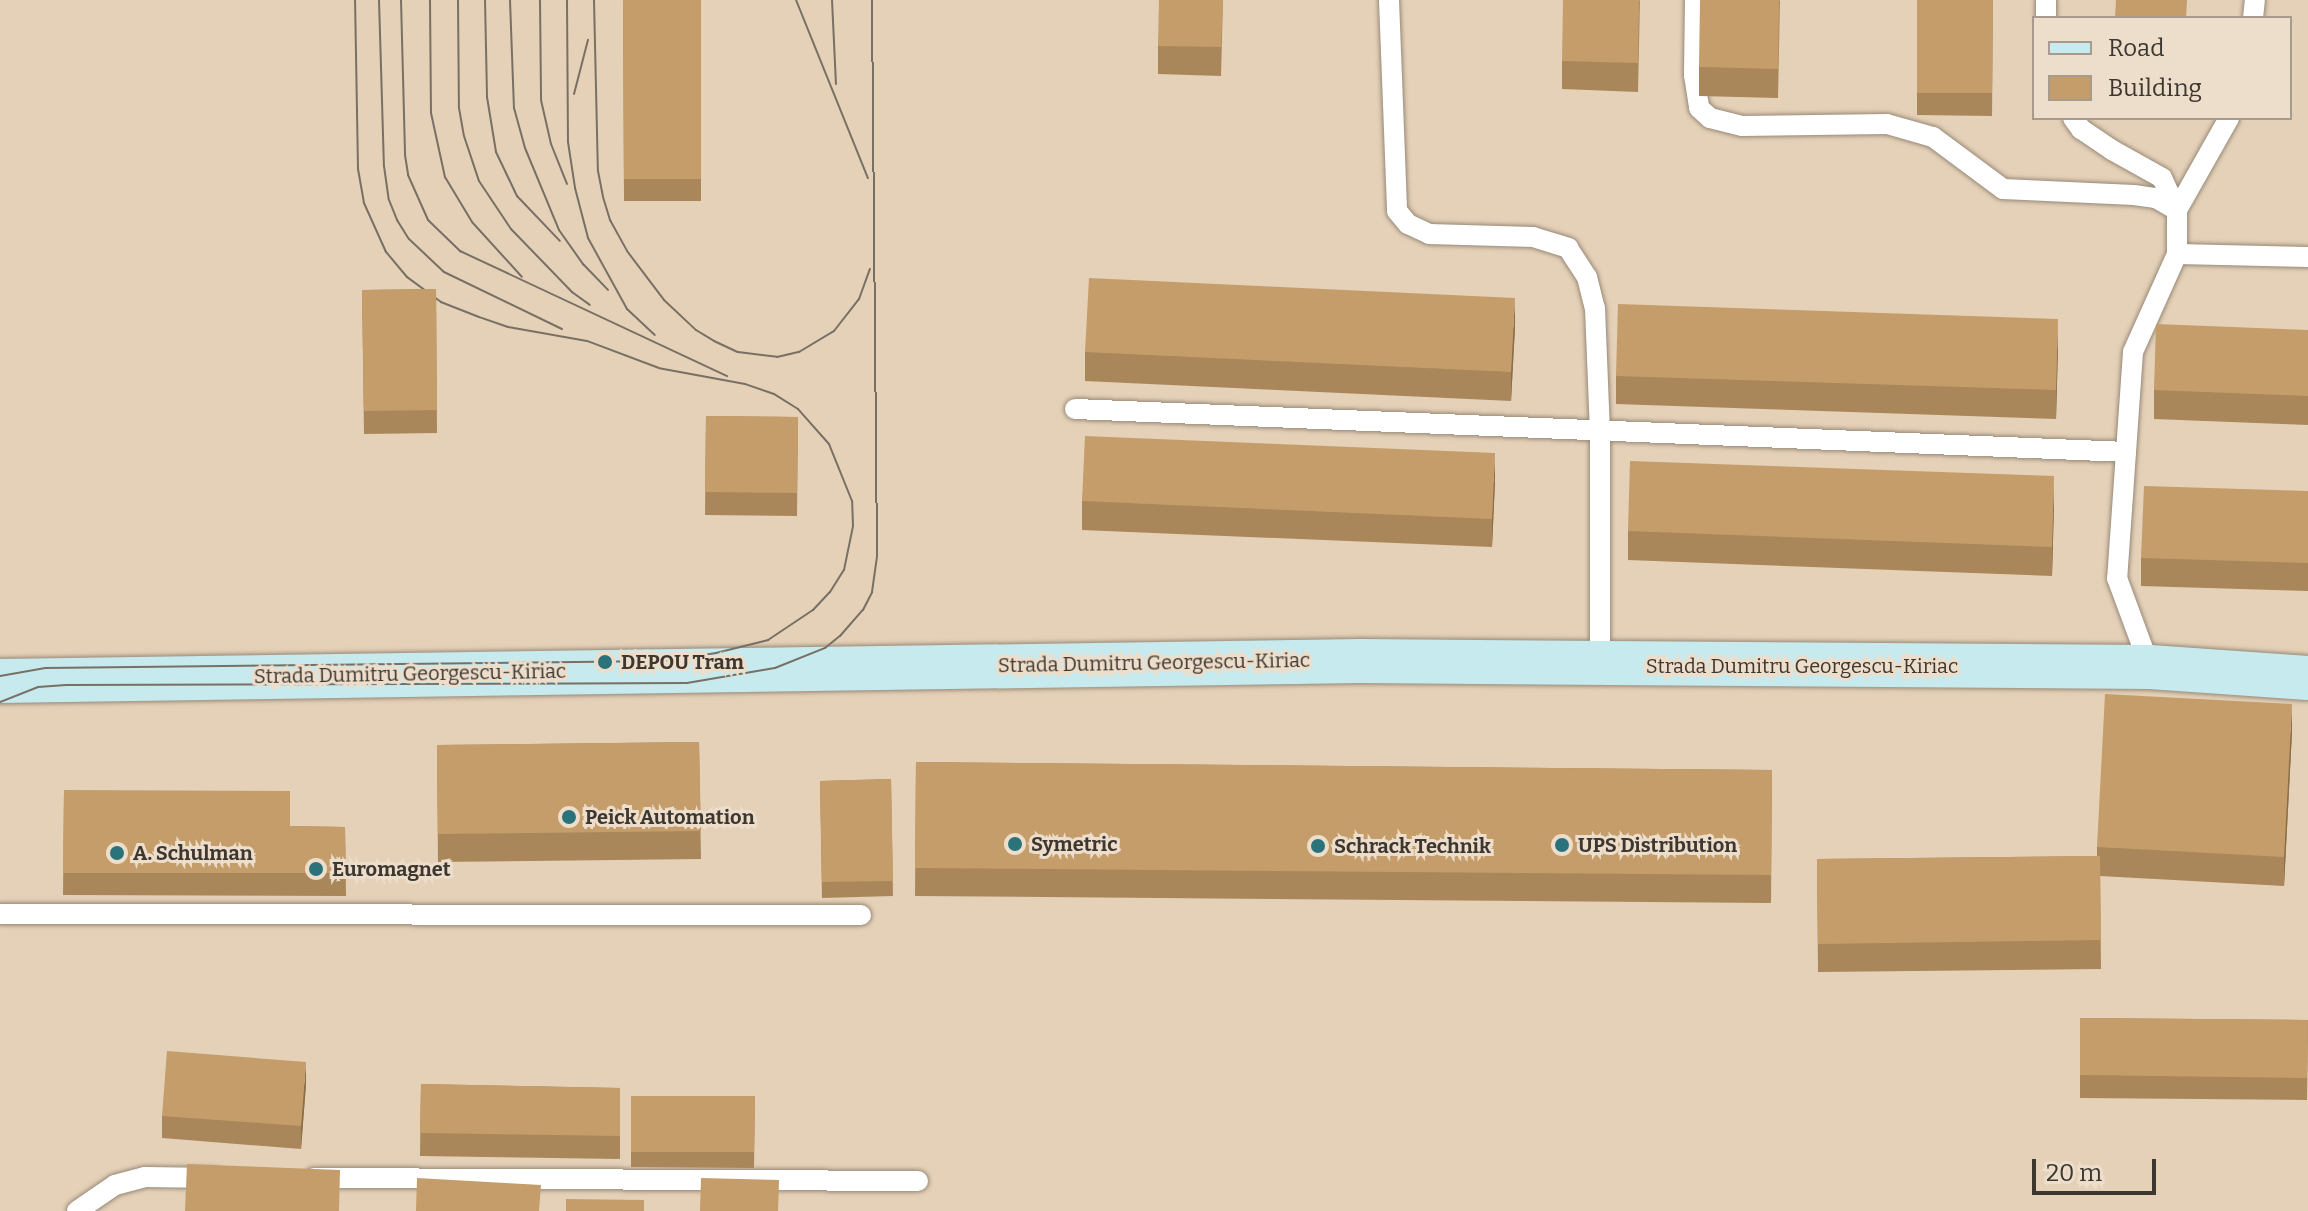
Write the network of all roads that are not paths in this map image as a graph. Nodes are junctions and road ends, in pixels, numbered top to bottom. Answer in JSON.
{"nodes":[{"id":1,"x":1389,"y":0,"type":"edge"},
{"id":2,"x":1695,"y":0,"type":"edge"},
{"id":3,"x":2074,"y":120,"type":"edge"},
{"id":4,"x":2228,"y":120,"type":"edge"},
{"id":5,"x":2177,"y":210,"type":"junction"},
{"id":6,"x":2177,"y":254,"type":"junction"},
{"id":7,"x":2308,"y":257,"type":"edge"},
{"id":8,"x":1075,"y":409,"type":"dead end"},
{"id":9,"x":1600,"y":432,"type":"junction"},
{"id":10,"x":2126,"y":452,"type":"junction"},
{"id":11,"x":1600,"y":665,"type":"junction"},
{"id":12,"x":2150,"y":667,"type":"junction"},
{"id":13,"x":2308,"y":678,"type":"edge"},
{"id":14,"x":0,"y":681,"type":"edge"},
{"id":15,"x":0,"y":914,"type":"edge"},
{"id":16,"x":861,"y":915,"type":"dead end"},
{"id":17,"x":240,"y":1178,"type":"edge"},
{"id":18,"x":287,"y":1178,"type":"edge"},
{"id":19,"x":918,"y":1181,"type":"dead end"},
{"id":20,"x":77,"y":1211,"type":"edge"}],
"edges":[{"from":1,"to":9,"type":"lane"},
{"from":2,"to":5,"type":"lane"},
{"from":3,"to":5,"type":"lane"},
{"from":4,"to":5,"type":"lane"},
{"from":5,"to":6,"type":"lane"},
{"from":6,"to":7,"type":"lane"},
{"from":6,"to":10,"type":"lane"},
{"from":8,"to":9,"type":"lane"},
{"from":9,"to":10,"type":"lane"},
{"from":9,"to":11,"type":"lane"},
{"from":10,"to":12,"type":"lane"},
{"from":11,"to":12,"type":"main road","name":"Strada Dumitru Georgescu-Kiriac"},
{"from":11,"to":14,"type":"main road","name":"Strada Dumitru Georgescu-Kiriac"},
{"from":12,"to":13,"type":"main road","name":"Strada Dumitru Georgescu-Kiriac"},
{"from":15,"to":16,"type":"lane"},
{"from":17,"to":20,"type":"lane"},
{"from":18,"to":19,"type":"lane"}]}
